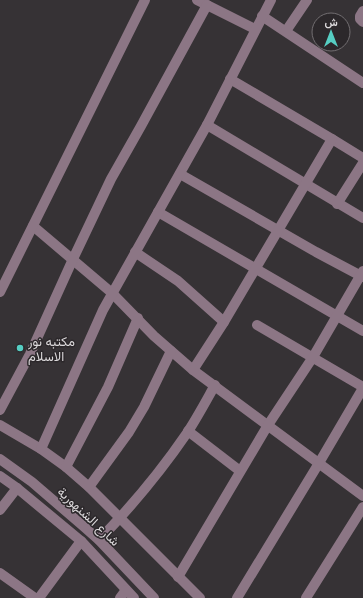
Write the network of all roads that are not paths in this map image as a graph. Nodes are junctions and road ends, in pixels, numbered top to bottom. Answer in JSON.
{"nodes":[{"id":1,"x":145,"y":0,"type":"edge"},
{"id":2,"x":197,"y":0,"type":"edge"},
{"id":3,"x":271,"y":0,"type":"edge"},
{"id":4,"x":307,"y":0,"type":"edge"},
{"id":5,"x":207,"y":5,"type":"junction"},
{"id":6,"x":363,"y":11,"type":"edge"},
{"id":7,"x":262,"y":16,"type":"junction"},
{"id":8,"x":363,"y":22,"type":"edge"},
{"id":9,"x":255,"y":29,"type":"junction"},
{"id":10,"x":286,"y":31,"type":"junction"},
{"id":11,"x":230,"y":79,"type":"junction"},
{"id":12,"x":363,"y":83,"type":"edge"},
{"id":13,"x":207,"y":125,"type":"junction"},
{"id":14,"x":332,"y":139,"type":"junction"},
{"id":15,"x":363,"y":158,"type":"edge"},
{"id":16,"x":363,"y":163,"type":"edge"},
{"id":17,"x":180,"y":174,"type":"junction"},
{"id":18,"x":306,"y":184,"type":"junction"},
{"id":19,"x":337,"y":204,"type":"junction"},
{"id":20,"x":158,"y":212,"type":"junction"},
{"id":21,"x":363,"y":218,"type":"edge"},
{"id":22,"x":32,"y":226,"type":"junction"},
{"id":23,"x":278,"y":231,"type":"junction"},
{"id":24,"x":135,"y":252,"type":"junction"},
{"id":25,"x":73,"y":259,"type":"junction"},
{"id":26,"x":256,"y":269,"type":"junction"},
{"id":27,"x":362,"y":275,"type":"edge"},
{"id":28,"x":0,"y":292,"type":"edge"},
{"id":29,"x":112,"y":293,"type":"junction"},
{"id":30,"x":336,"y":316,"type":"junction"},
{"id":31,"x":138,"y":318,"type":"junction"},
{"id":32,"x":224,"y":322,"type":"junction"},
{"id":33,"x":257,"y":325,"type":"dead end"},
{"id":34,"x":363,"y":331,"type":"edge"},
{"id":35,"x":171,"y":351,"type":"junction"},
{"id":36,"x":314,"y":357,"type":"junction"},
{"id":37,"x":193,"y":370,"type":"junction"},
{"id":38,"x":215,"y":385,"type":"junction"},
{"id":39,"x":363,"y":387,"type":"edge"},
{"id":40,"x":0,"y":410,"type":"edge"},
{"id":41,"x":268,"y":425,"type":"junction"},
{"id":42,"x":0,"y":426,"type":"edge"},
{"id":43,"x":188,"y":431,"type":"junction"},
{"id":44,"x":41,"y":449,"type":"junction"},
{"id":45,"x":0,"y":459,"type":"edge"},
{"id":46,"x":319,"y":463,"type":"junction"},
{"id":47,"x":66,"y":467,"type":"junction"},
{"id":48,"x":240,"y":471,"type":"junction"},
{"id":49,"x":0,"y":476,"type":"edge"},
{"id":50,"x":89,"y":487,"type":"junction"},
{"id":51,"x":17,"y":488,"type":"junction"},
{"id":52,"x":363,"y":496,"type":"edge"},
{"id":53,"x":363,"y":507,"type":"edge"},
{"id":54,"x":0,"y":510,"type":"edge"},
{"id":55,"x":120,"y":518,"type":"junction"},
{"id":56,"x":99,"y":540,"type":"junction"},
{"id":57,"x":80,"y":541,"type":"junction"},
{"id":58,"x":0,"y":573,"type":"edge"},
{"id":59,"x":178,"y":577,"type":"junction"},
{"id":60,"x":123,"y":594,"type":"edge"},
{"id":61,"x":35,"y":598,"type":"edge"},
{"id":62,"x":39,"y":598,"type":"edge"},
{"id":63,"x":134,"y":598,"type":"edge"},
{"id":64,"x":154,"y":598,"type":"edge"},
{"id":65,"x":200,"y":598,"type":"edge"},
{"id":66,"x":237,"y":598,"type":"edge"},
{"id":67,"x":306,"y":598,"type":"edge"}],
"edges":[{"from":1,"to":22,"type":"street"},
{"from":2,"to":5,"type":"street"},
{"from":3,"to":7,"type":"street"},
{"from":4,"to":10,"type":"street"},
{"from":5,"to":9,"type":"street"},
{"from":5,"to":25,"type":"street"},
{"from":6,"to":8,"type":"street"},
{"from":7,"to":9,"type":"street"},
{"from":7,"to":10,"type":"street"},
{"from":9,"to":11,"type":"street"},
{"from":10,"to":12,"type":"street"},
{"from":11,"to":13,"type":"street"},
{"from":11,"to":14,"type":"street"},
{"from":13,"to":17,"type":"street"},
{"from":13,"to":18,"type":"street"},
{"from":14,"to":15,"type":"street"},
{"from":14,"to":18,"type":"street"},
{"from":16,"to":19,"type":"street"},
{"from":17,"to":20,"type":"street"},
{"from":17,"to":23,"type":"street"},
{"from":18,"to":19,"type":"street"},
{"from":18,"to":23,"type":"street"},
{"from":19,"to":21,"type":"street"},
{"from":20,"to":24,"type":"street"},
{"from":20,"to":26,"type":"street"},
{"from":22,"to":25,"type":"street"},
{"from":22,"to":28,"type":"street"},
{"from":23,"to":26,"type":"street"},
{"from":23,"to":27,"type":"street"},
{"from":24,"to":29,"type":"street"},
{"from":24,"to":32,"type":"street"},
{"from":25,"to":29,"type":"street"},
{"from":25,"to":40,"type":"street"},
{"from":26,"to":30,"type":"street"},
{"from":26,"to":32,"type":"street"},
{"from":27,"to":30,"type":"street"},
{"from":29,"to":31,"type":"street"},
{"from":29,"to":44,"type":"street"},
{"from":30,"to":34,"type":"street"},
{"from":30,"to":36,"type":"street"},
{"from":31,"to":35,"type":"street"},
{"from":31,"to":47,"type":"street"},
{"from":32,"to":37,"type":"street"},
{"from":33,"to":36,"type":"street"},
{"from":35,"to":37,"type":"street"},
{"from":35,"to":50,"type":"street"},
{"from":36,"to":39,"type":"street"},
{"from":36,"to":41,"type":"street"},
{"from":37,"to":38,"type":"street"},
{"from":38,"to":41,"type":"street"},
{"from":38,"to":43,"type":"street"},
{"from":39,"to":46,"type":"street"},
{"from":41,"to":46,"type":"street"},
{"from":41,"to":48,"type":"street"},
{"from":42,"to":44,"type":"street"},
{"from":43,"to":48,"type":"street"},
{"from":43,"to":55,"type":"street"},
{"from":44,"to":47,"type":"street"},
{"from":45,"to":56,"type":"street","name":"شارع الشنهورية"},
{"from":46,"to":52,"type":"street"},
{"from":46,"to":66,"type":"street"},
{"from":47,"to":50,"type":"street"},
{"from":48,"to":59,"type":"street"},
{"from":49,"to":51,"type":"street","name":"شارع الشنهورية"},
{"from":50,"to":55,"type":"street"},
{"from":51,"to":54,"type":"street"},
{"from":51,"to":57,"type":"street","name":"شارع الشنهورية"},
{"from":53,"to":67,"type":"street"},
{"from":55,"to":56,"type":"street"},
{"from":55,"to":59,"type":"street"},
{"from":56,"to":64,"type":"street","name":"شارع الشنهورية"},
{"from":57,"to":60,"type":"street","name":"شارع الشنهورية"},
{"from":57,"to":62,"type":"street"},
{"from":58,"to":61,"type":"street"},
{"from":59,"to":65,"type":"street"},
{"from":60,"to":63,"type":"street","name":"شارع الشنهورية"}]}
